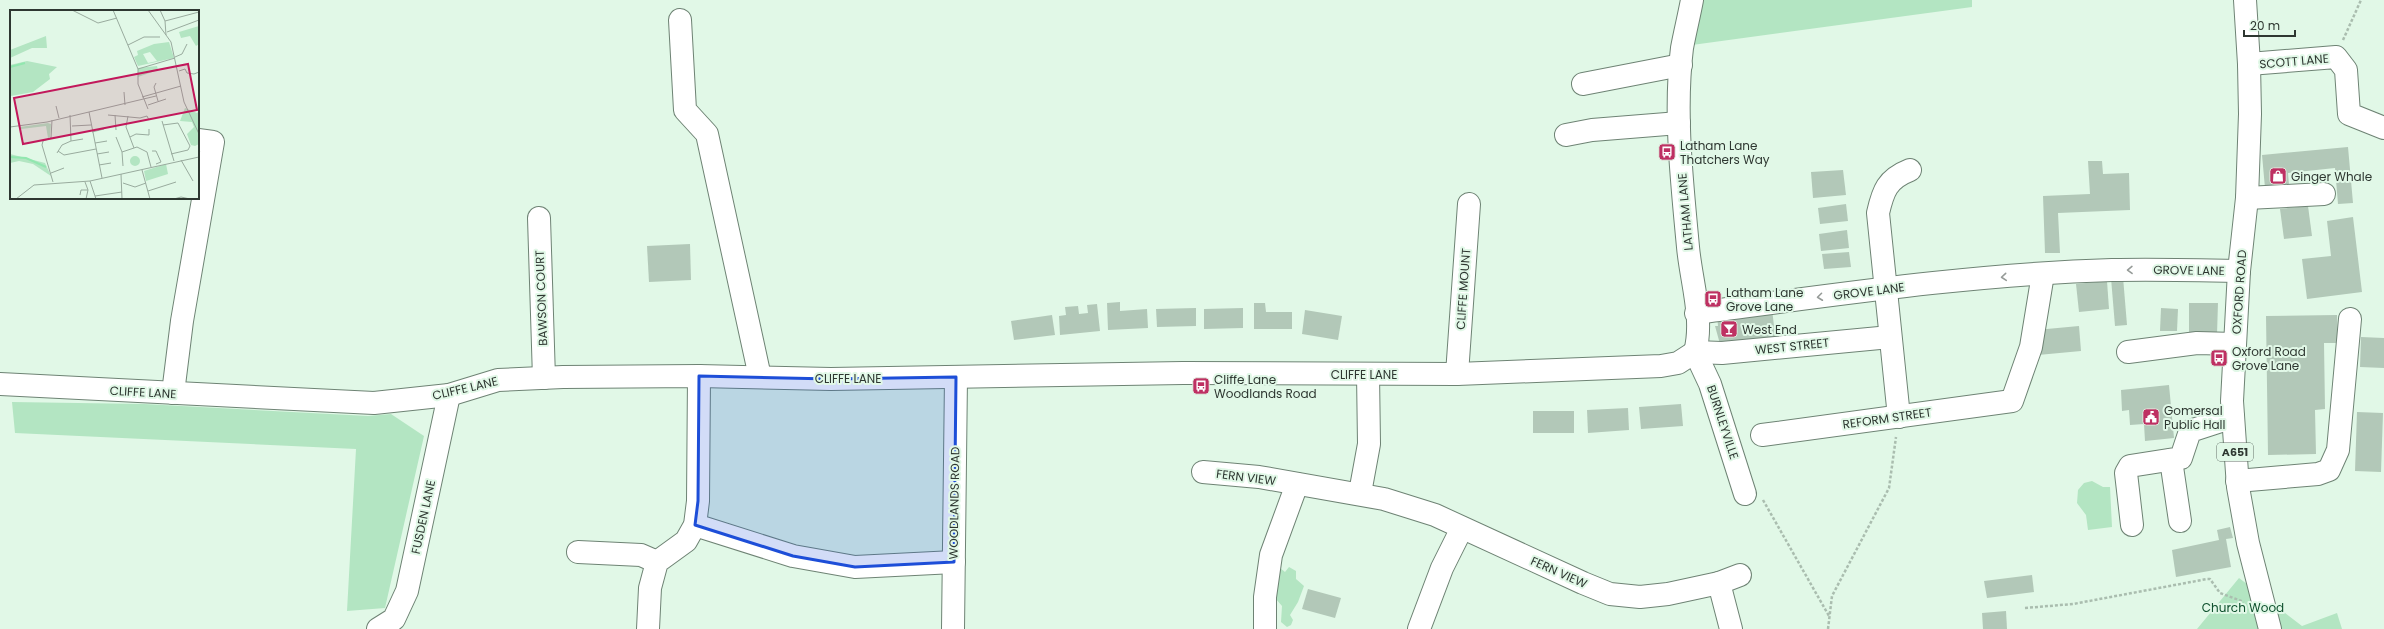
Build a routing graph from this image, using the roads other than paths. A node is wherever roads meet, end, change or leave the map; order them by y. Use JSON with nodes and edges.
{"nodes":[{"id":1,"x":1692,"y":0,"type":"edge"},
{"id":2,"x":2245,"y":0,"type":"edge"},
{"id":3,"x":680,"y":20,"type":"dead end"},
{"id":4,"x":2249,"y":64,"type":"junction"},
{"id":5,"x":1681,"y":65,"type":"junction"},
{"id":6,"x":1583,"y":84,"type":"dead end"},
{"id":7,"x":1679,"y":124,"type":"junction"},
{"id":8,"x":2384,"y":128,"type":"edge"},
{"id":9,"x":1566,"y":135,"type":"dead end"},
{"id":10,"x":199,"y":140,"type":"edge"},
{"id":11,"x":1910,"y":170,"type":"dead end"},
{"id":12,"x":2324,"y":194,"type":"dead end"},
{"id":13,"x":2247,"y":198,"type":"junction"},
{"id":14,"x":1469,"y":204,"type":"dead end"},
{"id":15,"x":539,"y":218,"type":"dead end"},
{"id":16,"x":2239,"y":271,"type":"junction"},
{"id":17,"x":2043,"y":274,"type":"junction"},
{"id":18,"x":1886,"y":289,"type":"junction"},
{"id":19,"x":1696,"y":312,"type":"junction"},
{"id":20,"x":2350,"y":319,"type":"dead end"},
{"id":21,"x":1890,"y":337,"type":"junction"},
{"id":22,"x":2235,"y":344,"type":"junction"},
{"id":23,"x":1695,"y":352,"type":"junction"},
{"id":24,"x":2128,"y":352,"type":"dead end"},
{"id":25,"x":1368,"y":374,"type":"junction"},
{"id":26,"x":1457,"y":374,"type":"junction"},
{"id":27,"x":699,"y":376,"type":"junction"},
{"id":28,"x":760,"y":377,"type":"junction"},
{"id":29,"x":956,"y":377,"type":"junction"},
{"id":30,"x":544,"y":378,"type":"junction"},
{"id":31,"x":0,"y":384,"type":"edge"},
{"id":32,"x":173,"y":393,"type":"junction"},
{"id":33,"x":449,"y":395,"type":"junction"},
{"id":34,"x":1898,"y":417,"type":"junction"},
{"id":35,"x":2233,"y":417,"type":"junction"},
{"id":36,"x":1762,"y":435,"type":"dead end"},
{"id":37,"x":2171,"y":460,"type":"junction"},
{"id":38,"x":1203,"y":472,"type":"dead end"},
{"id":39,"x":2237,"y":481,"type":"junction"},
{"id":40,"x":1297,"y":484,"type":"junction"},
{"id":41,"x":1360,"y":494,"type":"junction"},
{"id":42,"x":1746,"y":494,"type":"road end"},
{"id":43,"x":2180,"y":521,"type":"dead end"},
{"id":44,"x":695,"y":525,"type":"junction"},
{"id":45,"x":2132,"y":525,"type":"dead end"},
{"id":46,"x":1462,"y":528,"type":"junction"},
{"id":47,"x":578,"y":552,"type":"dead end"},
{"id":48,"x":657,"y":562,"type":"junction"},
{"id":49,"x":954,"y":562,"type":"junction"},
{"id":50,"x":1740,"y":575,"type":"dead end"},
{"id":51,"x":1719,"y":583,"type":"junction"},
{"id":52,"x":2267,"y":619,"type":"edge"},
{"id":53,"x":378,"y":629,"type":"edge"},
{"id":54,"x":648,"y":629,"type":"edge"},
{"id":55,"x":953,"y":629,"type":"edge"},
{"id":56,"x":1265,"y":629,"type":"edge"},
{"id":57,"x":1419,"y":629,"type":"edge"},
{"id":58,"x":1731,"y":629,"type":"edge"}],
"edges":[{"from":1,"to":5,"type":"street","name":"LATHAM LANE"},
{"from":2,"to":4,"type":"street","name":"OXFORD ROAD","number":"A651"},
{"from":3,"to":28,"type":"street"},
{"from":4,"to":8,"type":"street","name":"SCOTT LANE"},
{"from":4,"to":13,"type":"street","name":"OXFORD ROAD","number":"A651"},
{"from":5,"to":6,"type":"street"},
{"from":5,"to":7,"type":"street","name":"LATHAM LANE"},
{"from":7,"to":9,"type":"street"},
{"from":7,"to":19,"type":"street","name":"LATHAM LANE"},
{"from":10,"to":32,"type":"street"},
{"from":11,"to":18,"type":"street"},
{"from":12,"to":13,"type":"street"},
{"from":13,"to":16,"type":"street","name":"OXFORD ROAD","number":"A651"},
{"from":14,"to":26,"type":"street","name":"CLIFFE MOUNT"},
{"from":15,"to":30,"type":"street","name":"BAWSON COURT"},
{"from":16,"to":17,"type":"street","name":"GROVE LANE","one_way":true},
{"from":16,"to":22,"type":"street","name":"OXFORD ROAD","number":"A651"},
{"from":17,"to":18,"type":"street","name":"GROVE LANE","one_way":true},
{"from":17,"to":34,"type":"street","name":"REFORM STREET"},
{"from":18,"to":19,"type":"street","name":"GROVE LANE","one_way":true},
{"from":18,"to":21,"type":"street"},
{"from":19,"to":23,"type":"street","name":"LATHAM LANE"},
{"from":20,"to":39,"type":"street"},
{"from":21,"to":23,"type":"street","name":"WEST STREET"},
{"from":21,"to":34,"type":"street"},
{"from":22,"to":24,"type":"street"},
{"from":22,"to":35,"type":"street","name":"OXFORD ROAD","number":"A651"},
{"from":23,"to":26,"type":"street","name":"CLIFFE LANE"},
{"from":23,"to":42,"type":"street","name":"BURNLEYVILLE"},
{"from":25,"to":26,"type":"street","name":"CLIFFE LANE"},
{"from":25,"to":29,"type":"street","name":"CLIFFE LANE"},
{"from":25,"to":41,"type":"street"},
{"from":27,"to":28,"type":"street","name":"CLIFFE LANE"},
{"from":27,"to":30,"type":"street","name":"CLIFFE LANE"},
{"from":27,"to":44,"type":"street"},
{"from":28,"to":29,"type":"street","name":"CLIFFE LANE"},
{"from":29,"to":49,"type":"street","name":"WOODLANDS ROAD"},
{"from":30,"to":33,"type":"street","name":"CLIFFE LANE"},
{"from":31,"to":32,"type":"street","name":"CLIFFE LANE"},
{"from":32,"to":33,"type":"street","name":"CLIFFE LANE"},
{"from":33,"to":53,"type":"street","name":"FUSDEN LANE"},
{"from":34,"to":36,"type":"street","name":"REFORM STREET"},
{"from":35,"to":37,"type":"street"},
{"from":35,"to":39,"type":"street","name":"OXFORD ROAD","number":"A651"},
{"from":37,"to":43,"type":"street"},
{"from":37,"to":45,"type":"street"},
{"from":38,"to":40,"type":"street","name":"FERN VIEW"},
{"from":39,"to":52,"type":"street","name":"OXFORD ROAD","number":"A651"},
{"from":40,"to":41,"type":"street","name":"FERN VIEW"},
{"from":40,"to":56,"type":"street"},
{"from":41,"to":46,"type":"street","name":"FERN VIEW"},
{"from":44,"to":48,"type":"street"},
{"from":44,"to":49,"type":"street"},
{"from":46,"to":51,"type":"street","name":"FERN VIEW"},
{"from":46,"to":57,"type":"street"},
{"from":47,"to":48,"type":"street"},
{"from":48,"to":54,"type":"street"},
{"from":49,"to":55,"type":"street","name":"WOODLANDS ROAD"},
{"from":50,"to":51,"type":"street","name":"FERN VIEW"},
{"from":51,"to":58,"type":"street"}]}
